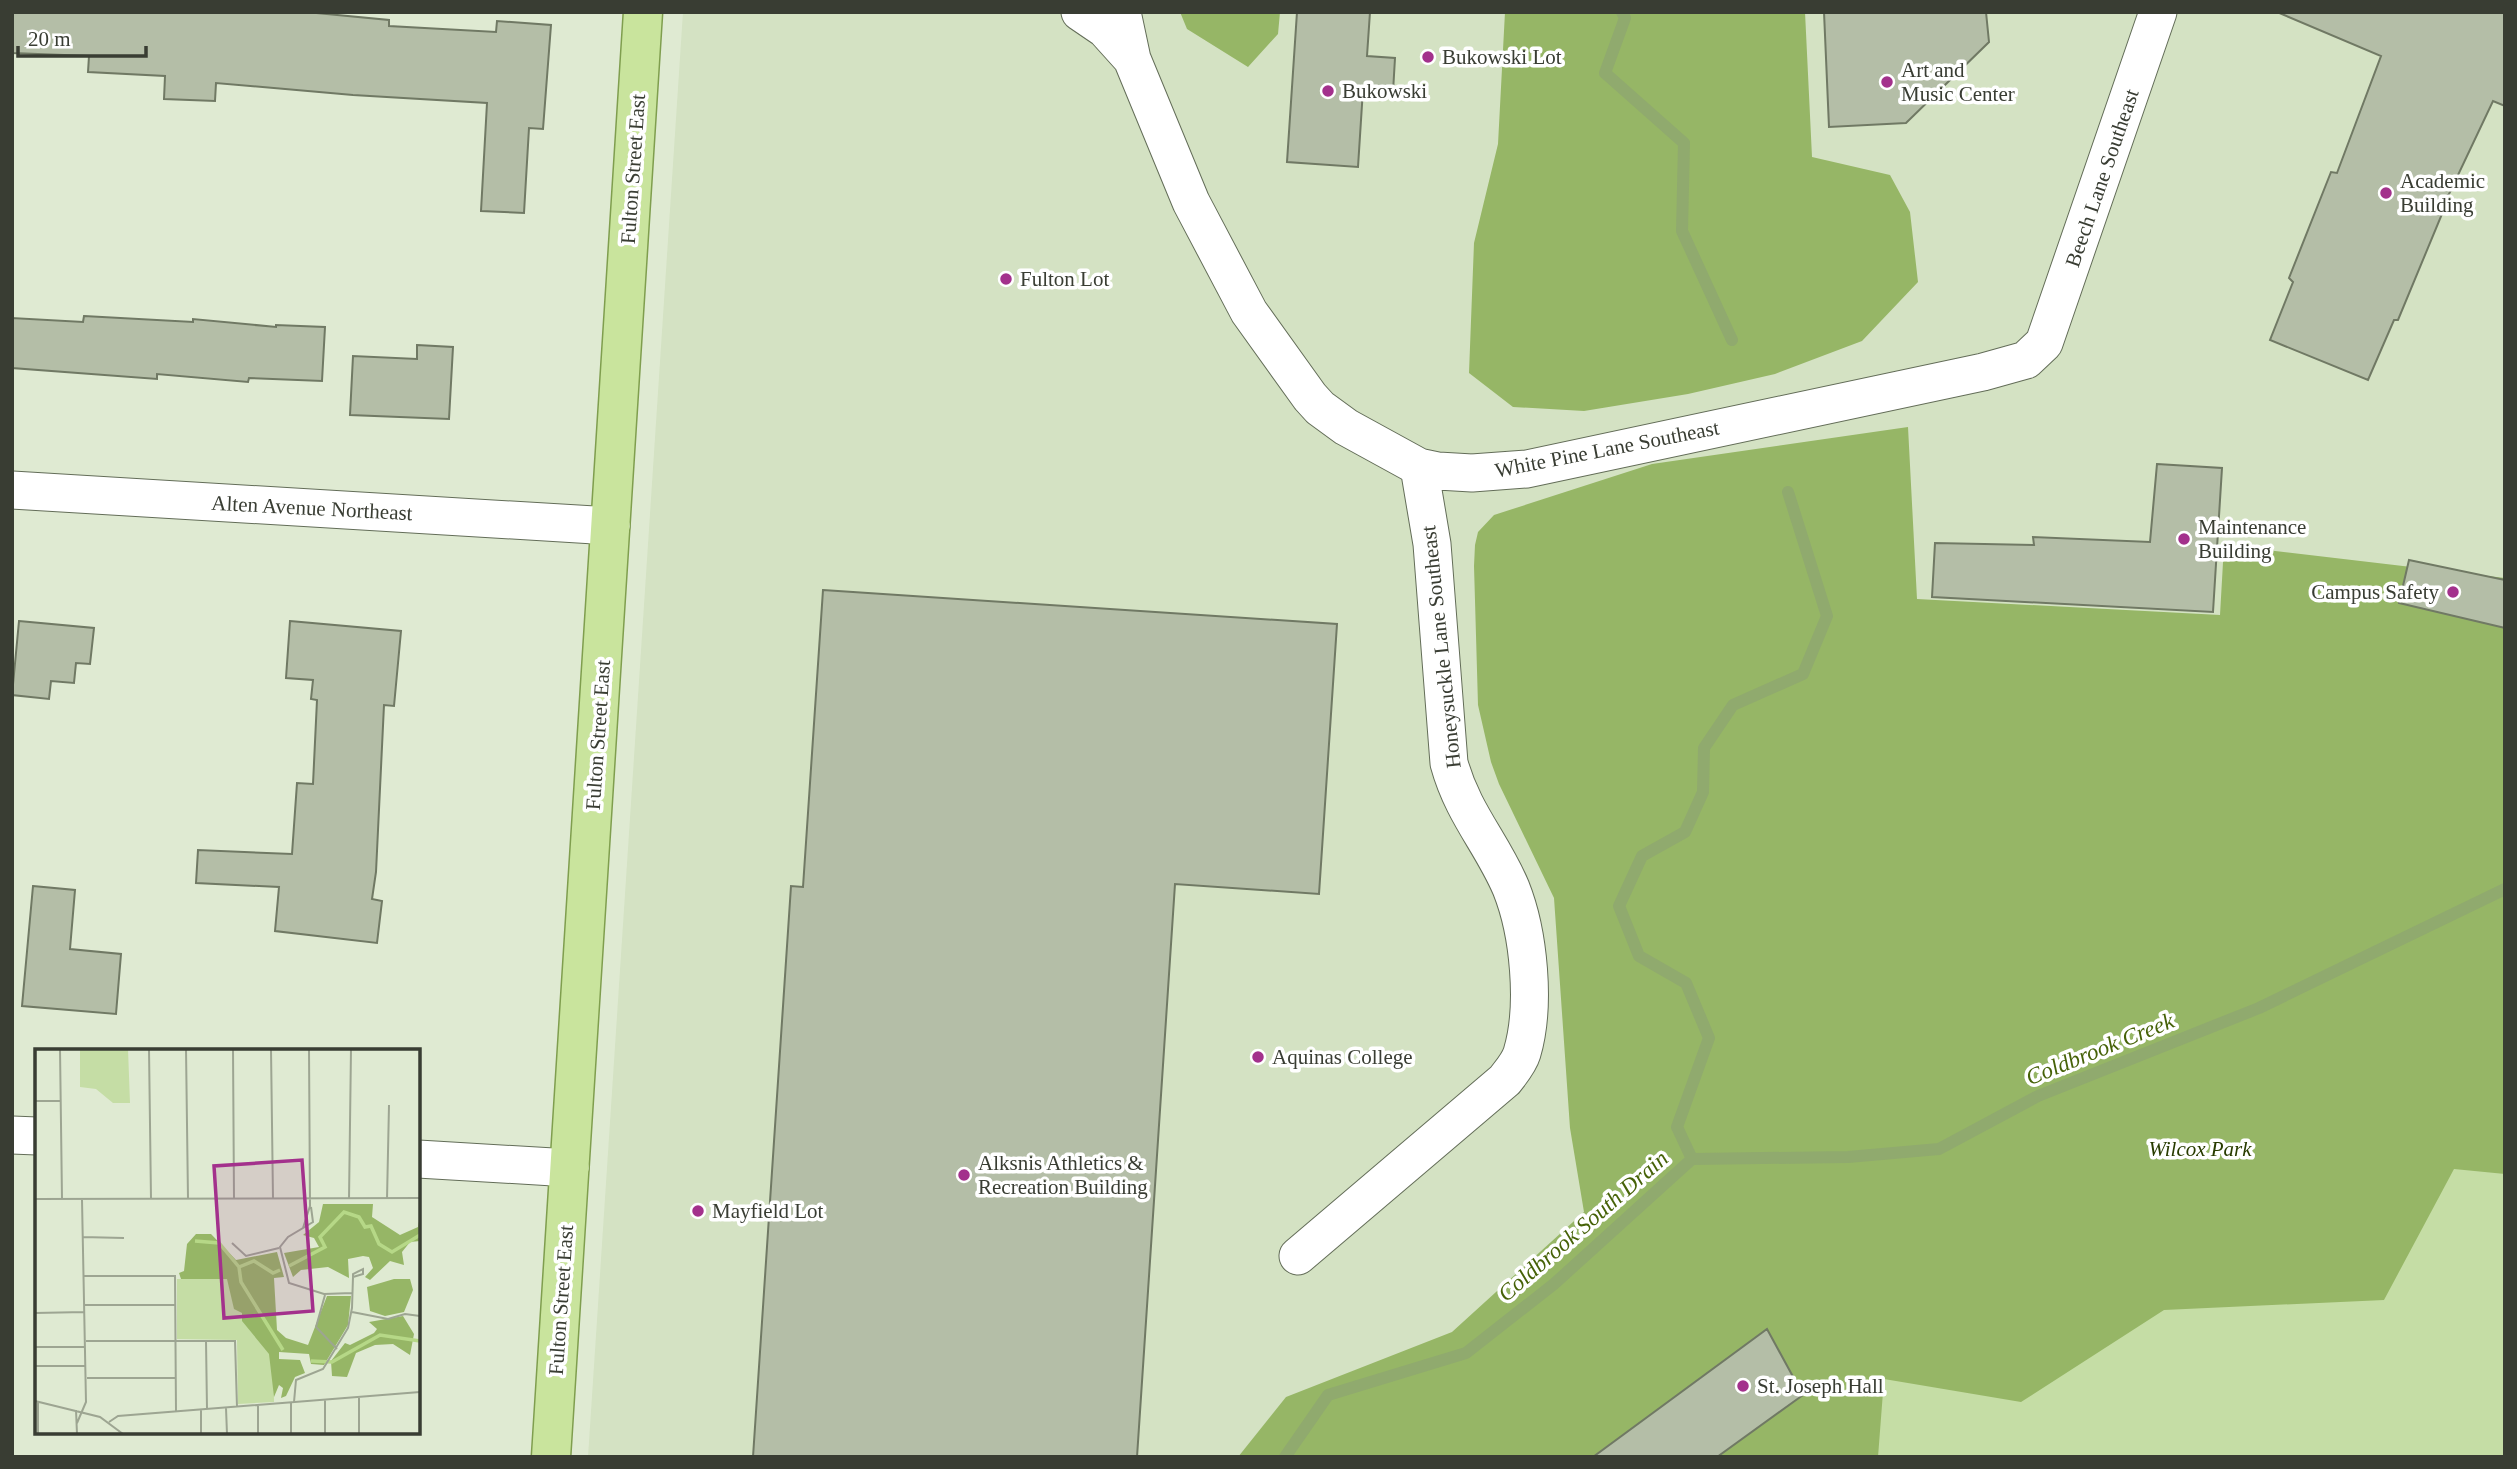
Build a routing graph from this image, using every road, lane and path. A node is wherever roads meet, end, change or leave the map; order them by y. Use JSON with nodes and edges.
{"nodes":[{"id":1,"x":643,"y":12,"type":"edge"},
{"id":2,"x":1080,"y":12,"type":"edge"},
{"id":3,"x":1122,"y":12,"type":"edge"},
{"id":4,"x":2158,"y":12,"type":"edge"},
{"id":5,"x":1132,"y":59,"type":"junction"},
{"id":6,"x":2044,"y":343,"type":"joint"},
{"id":7,"x":1419,"y":467,"type":"junction"},
{"id":8,"x":12,"y":491,"type":"edge"},
{"id":9,"x":611,"y":526,"type":"junction"},
{"id":10,"x":12,"y":1135,"type":"edge"},
{"id":11,"x":35,"y":1136,"type":"edge"},
{"id":12,"x":420,"y":1159,"type":"edge"},
{"id":13,"x":570,"y":1168,"type":"junction"},
{"id":14,"x":1298,"y":1256,"type":"dead end"},
{"id":15,"x":551,"y":1457,"type":"edge"}],
"edges":[{"from":1,"to":9,"type":"main road","name":"Fulton Street East"},
{"from":2,"to":5,"type":"street","name":"White Pine Lane Southeast"},
{"from":3,"to":5,"type":"street","name":"White Pine Lane Southeast"},
{"from":4,"to":6,"type":"street","name":"Beech Lane Southeast"},
{"from":5,"to":7,"type":"street","name":"White Pine Lane Southeast"},
{"from":6,"to":7,"type":"street","name":"White Pine Lane Southeast"},
{"from":7,"to":14,"type":"street","name":"Honeysuckle Lane Southeast"},
{"from":8,"to":9,"type":"street","name":"Alten Avenue Northeast"},
{"from":9,"to":13,"type":"main road","name":"Fulton Street East"},
{"from":10,"to":11,"type":"street"},
{"from":12,"to":13,"type":"street"},
{"from":13,"to":15,"type":"main road","name":"Fulton Street East"}]}
